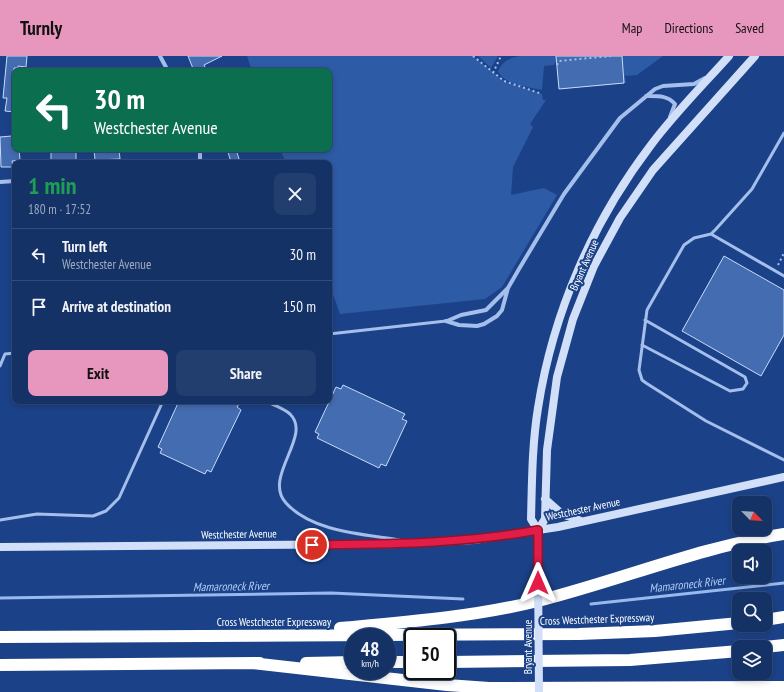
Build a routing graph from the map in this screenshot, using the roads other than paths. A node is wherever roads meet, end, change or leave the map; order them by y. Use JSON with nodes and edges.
{"nodes":[{"id":1,"x":160,"y":56,"type":"edge"},
{"id":2,"x":729,"y":56,"type":"edge"},
{"id":3,"x":755,"y":56,"type":"edge"},
{"id":4,"x":166,"y":68,"type":"edge"},
{"id":5,"x":712,"y":74,"type":"junction"},
{"id":6,"x":646,"y":96,"type":"junction"},
{"id":7,"x":664,"y":128,"type":"junction"},
{"id":8,"x":784,"y":133,"type":"edge"},
{"id":9,"x":12,"y":181,"type":"edge"},
{"id":10,"x":0,"y":182,"type":"edge"},
{"id":11,"x":711,"y":234,"type":"junction"},
{"id":12,"x":784,"y":276,"type":"edge"},
{"id":13,"x":508,"y":288,"type":"junction"},
{"id":14,"x":645,"y":320,"type":"junction"},
{"id":15,"x":446,"y":321,"type":"junction"},
{"id":16,"x":332,"y":334,"type":"edge"},
{"id":17,"x":642,"y":345,"type":"junction"},
{"id":18,"x":12,"y":353,"type":"edge"},
{"id":19,"x":0,"y":366,"type":"edge"},
{"id":20,"x":162,"y":404,"type":"edge"},
{"id":21,"x":271,"y":404,"type":"edge"},
{"id":22,"x":784,"y":460,"type":"edge"},
{"id":23,"x":784,"y":477,"type":"edge"},
{"id":24,"x":545,"y":499,"type":"junction"},
{"id":25,"x":0,"y":520,"type":"edge"},
{"id":26,"x":582,"y":521,"type":"junction"},
{"id":27,"x":538,"y":530,"type":"junction"},
{"id":28,"x":784,"y":534,"type":"edge"},
{"id":29,"x":416,"y":544,"type":"junction"},
{"id":30,"x":0,"y":547,"type":"edge"},
{"id":31,"x":784,"y":617,"type":"edge"},
{"id":32,"x":772,"y":619,"type":"edge"},
{"id":33,"x":732,"y":624,"type":"edge"},
{"id":34,"x":258,"y":636,"type":"junction"},
{"id":35,"x":0,"y":637,"type":"edge"},
{"id":36,"x":784,"y":645,"type":"edge"},
{"id":37,"x":772,"y":646,"type":"edge"},
{"id":38,"x":732,"y":652,"type":"edge"},
{"id":39,"x":344,"y":662,"type":"edge"},
{"id":40,"x":456,"y":662,"type":"edge"},
{"id":41,"x":252,"y":663,"type":"junction"},
{"id":42,"x":0,"y":665,"type":"edge"},
{"id":43,"x":784,"y":687,"type":"edge"},
{"id":44,"x":539,"y":692,"type":"edge"}],
"edges":[{"from":1,"to":4,"type":"street"},
{"from":2,"to":5,"type":"main road","name":"Bryant Avenue"},
{"from":3,"to":24,"type":"main road","name":"Bryant Avenue"},
{"from":5,"to":6,"type":"street"},
{"from":5,"to":7,"type":"main road","name":"Bryant Avenue"},
{"from":6,"to":7,"type":"street"},
{"from":6,"to":13,"type":"street"},
{"from":7,"to":27,"type":"main road","name":"Bryant Avenue"},
{"from":8,"to":11,"type":"lane"},
{"from":9,"to":10,"type":"street"},
{"from":11,"to":12,"type":"lane"},
{"from":11,"to":14,"type":"lane"},
{"from":13,"to":15,"type":"street"},
{"from":13,"to":15,"type":"street"},
{"from":14,"to":17,"type":"lane"},
{"from":14,"to":17,"type":"lane"},
{"from":15,"to":16,"type":"lane"},
{"from":17,"to":22,"type":"lane"},
{"from":18,"to":19,"type":"lane"},
{"from":20,"to":25,"type":"lane"},
{"from":21,"to":29,"type":"lane"},
{"from":23,"to":26,"type":"main road","name":"Westchester Avenue"},
{"from":24,"to":26,"type":"main road"},
{"from":24,"to":27,"type":"main road","name":"Bryant Avenue"},
{"from":26,"to":27,"type":"main road","name":"Westchester Avenue"},
{"from":27,"to":29,"type":"main road","name":"Westchester Avenue"},
{"from":27,"to":44,"type":"main road","name":"Bryant Avenue","bridge":true},
{"from":28,"to":34,"type":"highway"},
{"from":29,"to":30,"type":"main road","name":"Westchester Avenue"},
{"from":31,"to":32,"type":"highway"},
{"from":33,"to":34,"type":"highway","name":"Cross Westchester Expressway"},
{"from":34,"to":35,"type":"highway","name":"Cross Westchester Expressway"},
{"from":36,"to":37,"type":"highway"},
{"from":38,"to":40,"type":"highway"},
{"from":39,"to":41,"type":"highway"},
{"from":41,"to":42,"type":"highway"},
{"from":41,"to":43,"type":"highway"}]}
